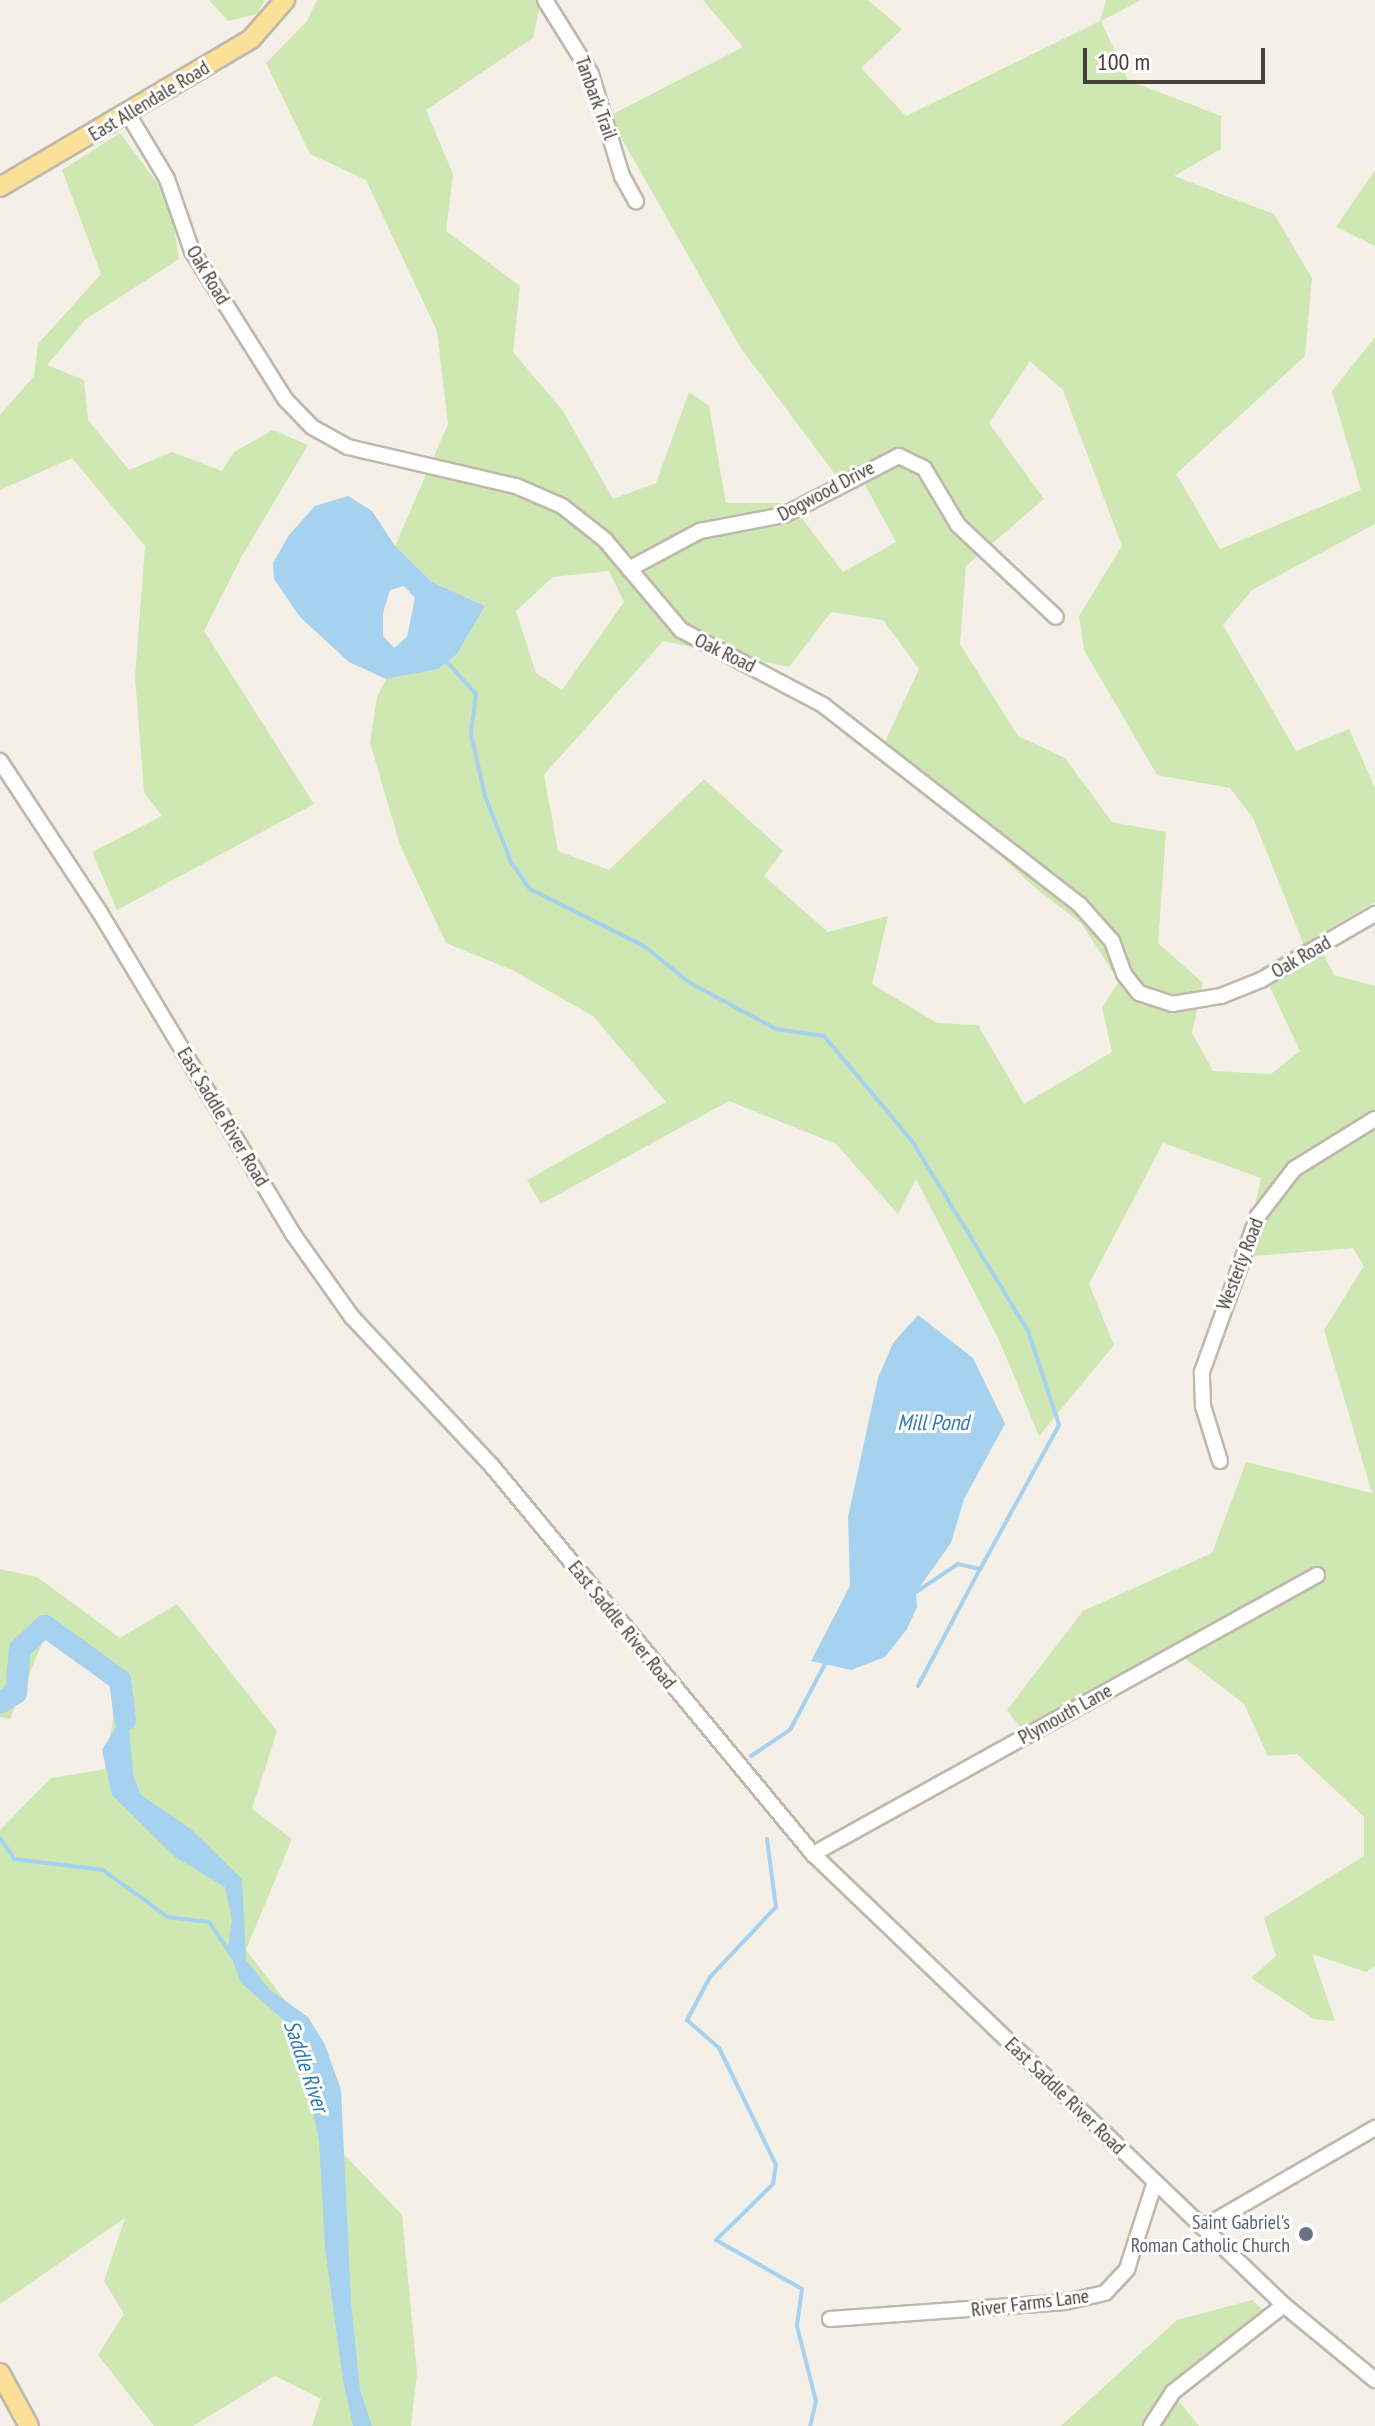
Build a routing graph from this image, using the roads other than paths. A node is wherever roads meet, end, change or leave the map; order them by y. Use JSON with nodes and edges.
{"nodes":[{"id":1,"x":285,"y":0,"type":"edge"},
{"id":2,"x":545,"y":0,"type":"edge"},
{"id":3,"x":128,"y":114,"type":"junction"},
{"id":4,"x":0,"y":187,"type":"edge"},
{"id":5,"x":636,"y":201,"type":"dead end"},
{"id":6,"x":629,"y":569,"type":"junction"},
{"id":7,"x":1056,"y":617,"type":"dead end"},
{"id":8,"x":0,"y":761,"type":"edge"},
{"id":9,"x":1375,"y":914,"type":"edge"},
{"id":10,"x":1375,"y":1119,"type":"edge"},
{"id":11,"x":1220,"y":1461,"type":"dead end"},
{"id":12,"x":1317,"y":1575,"type":"dead end"},
{"id":13,"x":813,"y":1854,"type":"junction"},
{"id":14,"x":1375,"y":2128,"type":"edge"},
{"id":15,"x":1155,"y":2182,"type":"junction"},
{"id":16,"x":1204,"y":2227,"type":"junction"},
{"id":17,"x":1284,"y":2305,"type":"junction"},
{"id":18,"x":830,"y":2319,"type":"dead end"},
{"id":19,"x":0,"y":2373,"type":"edge"},
{"id":20,"x":1375,"y":2380,"type":"edge"},
{"id":21,"x":29,"y":2426,"type":"edge"},
{"id":22,"x":1151,"y":2426,"type":"edge"}],
"edges":[{"from":1,"to":3,"type":"main road","name":"East Allendale Road"},
{"from":2,"to":5,"type":"street","name":"Tanbark Trail"},
{"from":3,"to":4,"type":"main road","name":"East Allendale Road"},
{"from":3,"to":6,"type":"street","name":"Oak Road"},
{"from":6,"to":7,"type":"street","name":"Dogwood Drive"},
{"from":6,"to":9,"type":"street","name":"Oak Road"},
{"from":8,"to":13,"type":"street","name":"East Saddle River Road"},
{"from":10,"to":11,"type":"street","name":"Westerly Road"},
{"from":12,"to":13,"type":"street","name":"Plymouth Lane"},
{"from":13,"to":15,"type":"street","name":"East Saddle River Road"},
{"from":14,"to":16,"type":"street"},
{"from":15,"to":16,"type":"street","name":"East Saddle River Road"},
{"from":15,"to":18,"type":"street","name":"River Farms Lane"},
{"from":16,"to":17,"type":"street","name":"East Saddle River Road"},
{"from":17,"to":20,"type":"street","name":"East Saddle River Road"},
{"from":17,"to":22,"type":"street"},
{"from":19,"to":21,"type":"main road"}]}
